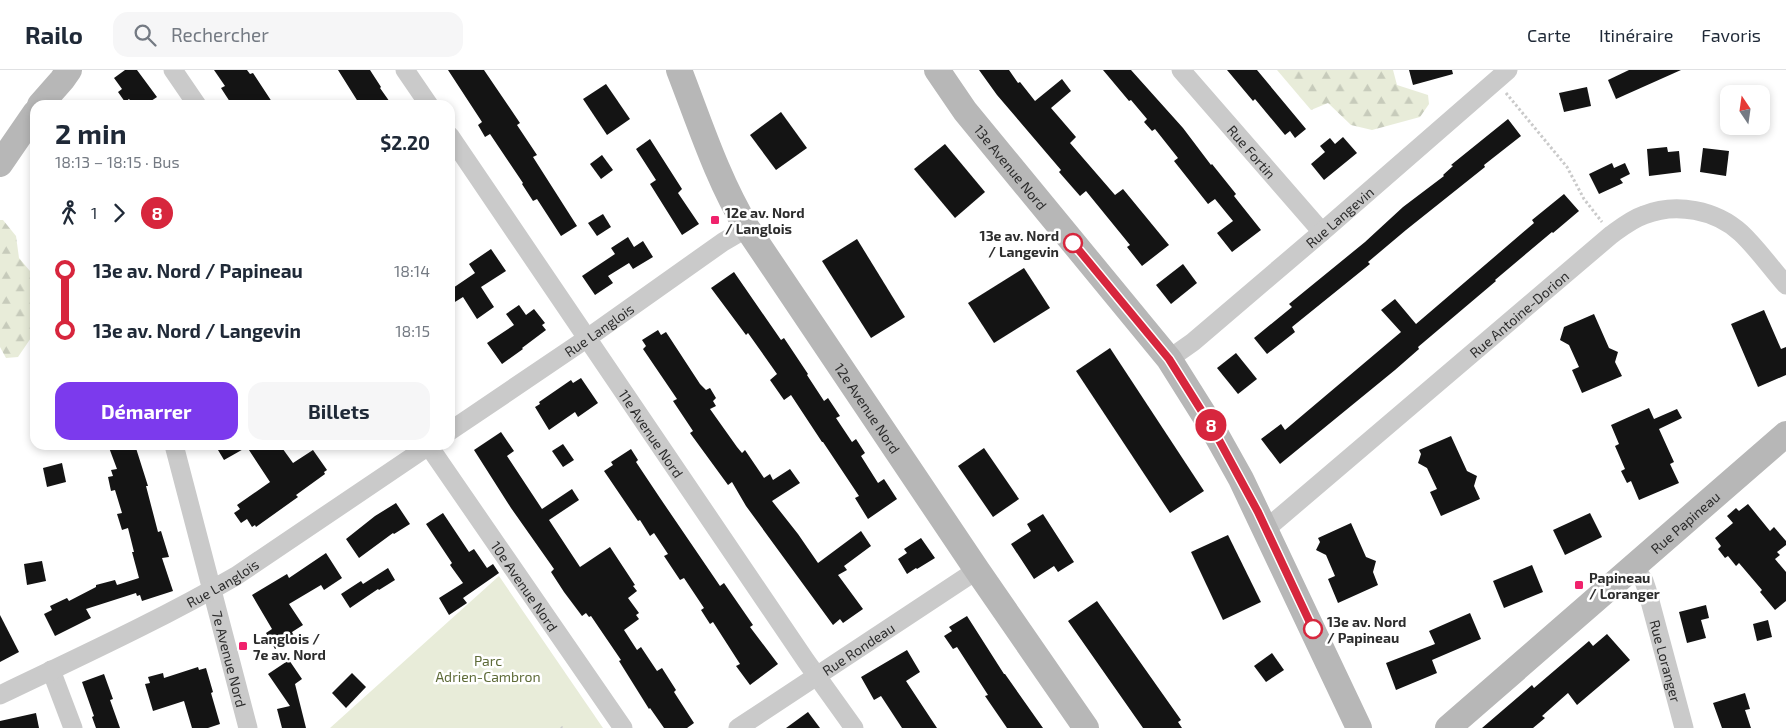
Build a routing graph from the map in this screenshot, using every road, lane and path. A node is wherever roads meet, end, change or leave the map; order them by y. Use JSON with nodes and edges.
{"nodes":[{"id":1,"x":55,"y":70,"type":"edge"},
{"id":2,"x":69,"y":70,"type":"edge"},
{"id":3,"x":173,"y":70,"type":"edge"},
{"id":4,"x":406,"y":70,"type":"edge"},
{"id":5,"x":679,"y":70,"type":"edge"},
{"id":6,"x":937,"y":70,"type":"edge"},
{"id":7,"x":1181,"y":70,"type":"edge"},
{"id":8,"x":1496,"y":73,"type":"edge"},
{"id":9,"x":42,"y":100,"type":"edge"},
{"id":10,"x":45,"y":100,"type":"edge"},
{"id":11,"x":193,"y":100,"type":"edge"},
{"id":12,"x":426,"y":100,"type":"edge"},
{"id":13,"x":30,"y":120,"type":"edge"},
{"id":14,"x":455,"y":143,"type":"edge"},
{"id":15,"x":0,"y":164,"type":"edge"},
{"id":16,"x":747,"y":228,"type":"junction"},
{"id":17,"x":1322,"y":232,"type":"junction"},
{"id":18,"x":1611,"y":235,"type":"junction"},
{"id":19,"x":1786,"y":285,"type":"edge"},
{"id":20,"x":586,"y":338,"type":"junction"},
{"id":21,"x":1169,"y":359,"type":"junction"},
{"id":22,"x":455,"y":429,"type":"edge"},
{"id":23,"x":1782,"y":444,"type":"edge"},
{"id":24,"x":175,"y":450,"type":"edge"},
{"id":25,"x":422,"y":450,"type":"edge"},
{"id":26,"x":432,"y":450,"type":"edge"},
{"id":27,"x":1266,"y":529,"type":"junction"},
{"id":28,"x":1634,"y":567,"type":"junction"},
{"id":29,"x":976,"y":570,"type":"junction"},
{"id":30,"x":213,"y":589,"type":"junction"},
{"id":31,"x":51,"y":670,"type":"junction"},
{"id":32,"x":817,"y":676,"type":"junction"},
{"id":33,"x":0,"y":695,"type":"edge"},
{"id":34,"x":73,"y":728,"type":"edge"},
{"id":35,"x":248,"y":728,"type":"edge"},
{"id":36,"x":623,"y":728,"type":"edge"},
{"id":37,"x":738,"y":728,"type":"edge"},
{"id":38,"x":854,"y":728,"type":"edge"},
{"id":39,"x":1086,"y":728,"type":"edge"},
{"id":40,"x":1359,"y":728,"type":"edge"},
{"id":41,"x":1448,"y":728,"type":"edge"},
{"id":42,"x":1684,"y":728,"type":"edge"}],
"edges":[{"from":1,"to":9,"type":"main road"},
{"from":2,"to":10,"type":"main road"},
{"from":3,"to":11,"type":"street"},
{"from":4,"to":12,"type":"street"},
{"from":5,"to":16,"type":"main road","name":"12e Avenue Nord"},
{"from":6,"to":21,"type":"main road","name":"13e Avenue Nord"},
{"from":7,"to":17,"type":"street","name":"Rue Fortin"},
{"from":8,"to":17,"type":"street","name":"Rue Langevin"},
{"from":8,"to":18,"type":"path"},
{"from":13,"to":15,"type":"main road"},
{"from":14,"to":20,"type":"street","name":"11e Avenue Nord"},
{"from":16,"to":20,"type":"street","name":"Rue Langlois"},
{"from":16,"to":29,"type":"main road","name":"12e Avenue Nord"},
{"from":17,"to":21,"type":"street","name":"Rue Langevin"},
{"from":18,"to":19,"type":"street","name":"Rue Antoine-Dorion"},
{"from":18,"to":27,"type":"street","name":"Rue Antoine-Dorion"},
{"from":20,"to":22,"type":"street","name":"Rue Langlois"},
{"from":20,"to":32,"type":"street","name":"11e Avenue Nord"},
{"from":21,"to":27,"type":"main road","name":"13e Avenue Nord"},
{"from":23,"to":28,"type":"main road","name":"Rue Papineau"},
{"from":24,"to":30,"type":"street","name":"7e Avenue Nord"},
{"from":25,"to":30,"type":"street","name":"Rue Langlois"},
{"from":26,"to":36,"type":"street","name":"10e Avenue Nord"},
{"from":27,"to":40,"type":"main road","name":"13e Avenue Nord"},
{"from":28,"to":41,"type":"main road","name":"Rue Papineau"},
{"from":28,"to":42,"type":"street","name":"Rue Loranger"},
{"from":29,"to":32,"type":"street","name":"Rue Rondeau"},
{"from":29,"to":39,"type":"main road","name":"12e Avenue Nord"},
{"from":30,"to":31,"type":"street","name":"Rue Langlois"},
{"from":30,"to":35,"type":"street","name":"7e Avenue Nord"},
{"from":31,"to":33,"type":"street","name":"Rue Langlois"},
{"from":31,"to":34,"type":"street"},
{"from":32,"to":37,"type":"street","name":"Rue Rondeau"},
{"from":32,"to":38,"type":"street","name":"11e Avenue Nord"}]}
